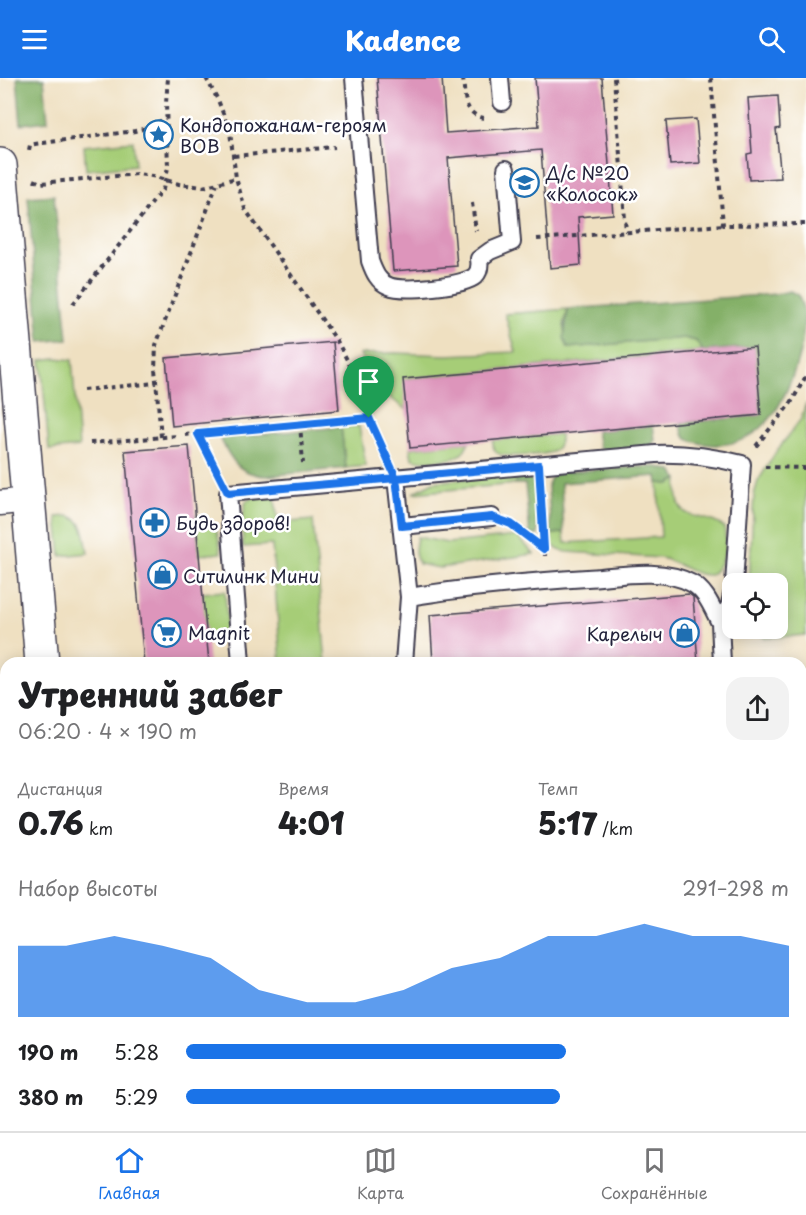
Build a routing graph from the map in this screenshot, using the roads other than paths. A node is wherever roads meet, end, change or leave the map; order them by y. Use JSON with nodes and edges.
{"nodes":[{"id":1,"x":354,"y":78,"type":"edge"},
{"id":2,"x":500,"y":78,"type":"edge"},
{"id":3,"x":502,"y":102,"type":"dead end"},
{"id":4,"x":20,"y":165,"type":"edge"},
{"id":5,"x":506,"y":169,"type":"dead end"},
{"id":6,"x":2,"y":206,"type":"edge"},
{"id":7,"x":396,"y":478,"type":"junction"},
{"id":8,"x":14,"y":501,"type":"edge"},
{"id":9,"x":492,"y":517,"type":"road end"},
{"id":10,"x":402,"y":526,"type":"junction"},
{"id":11,"x":735,"y":573,"type":"edge"},
{"id":12,"x":409,"y":597,"type":"junction"},
{"id":13,"x":722,"y":619,"type":"edge"},
{"id":14,"x":720,"y":623,"type":"junction"},
{"id":15,"x":41,"y":657,"type":"edge"},
{"id":16,"x":241,"y":657,"type":"edge"},
{"id":17,"x":404,"y":657,"type":"edge"},
{"id":18,"x":722,"y":657,"type":"edge"}],
"edges":[{"from":1,"to":5,"type":"lane"},
{"from":2,"to":3,"type":"lane"},
{"from":4,"to":6,"type":"street"},
{"from":6,"to":8,"type":"street"},
{"from":7,"to":10,"type":"lane"},
{"from":7,"to":11,"type":"lane"},
{"from":7,"to":16,"type":"lane"},
{"from":8,"to":15,"type":"street"},
{"from":9,"to":10,"type":"lane"},
{"from":10,"to":12,"type":"lane"},
{"from":12,"to":14,"type":"lane"},
{"from":12,"to":17,"type":"lane"},
{"from":13,"to":14,"type":"lane"},
{"from":14,"to":18,"type":"lane"}]}
